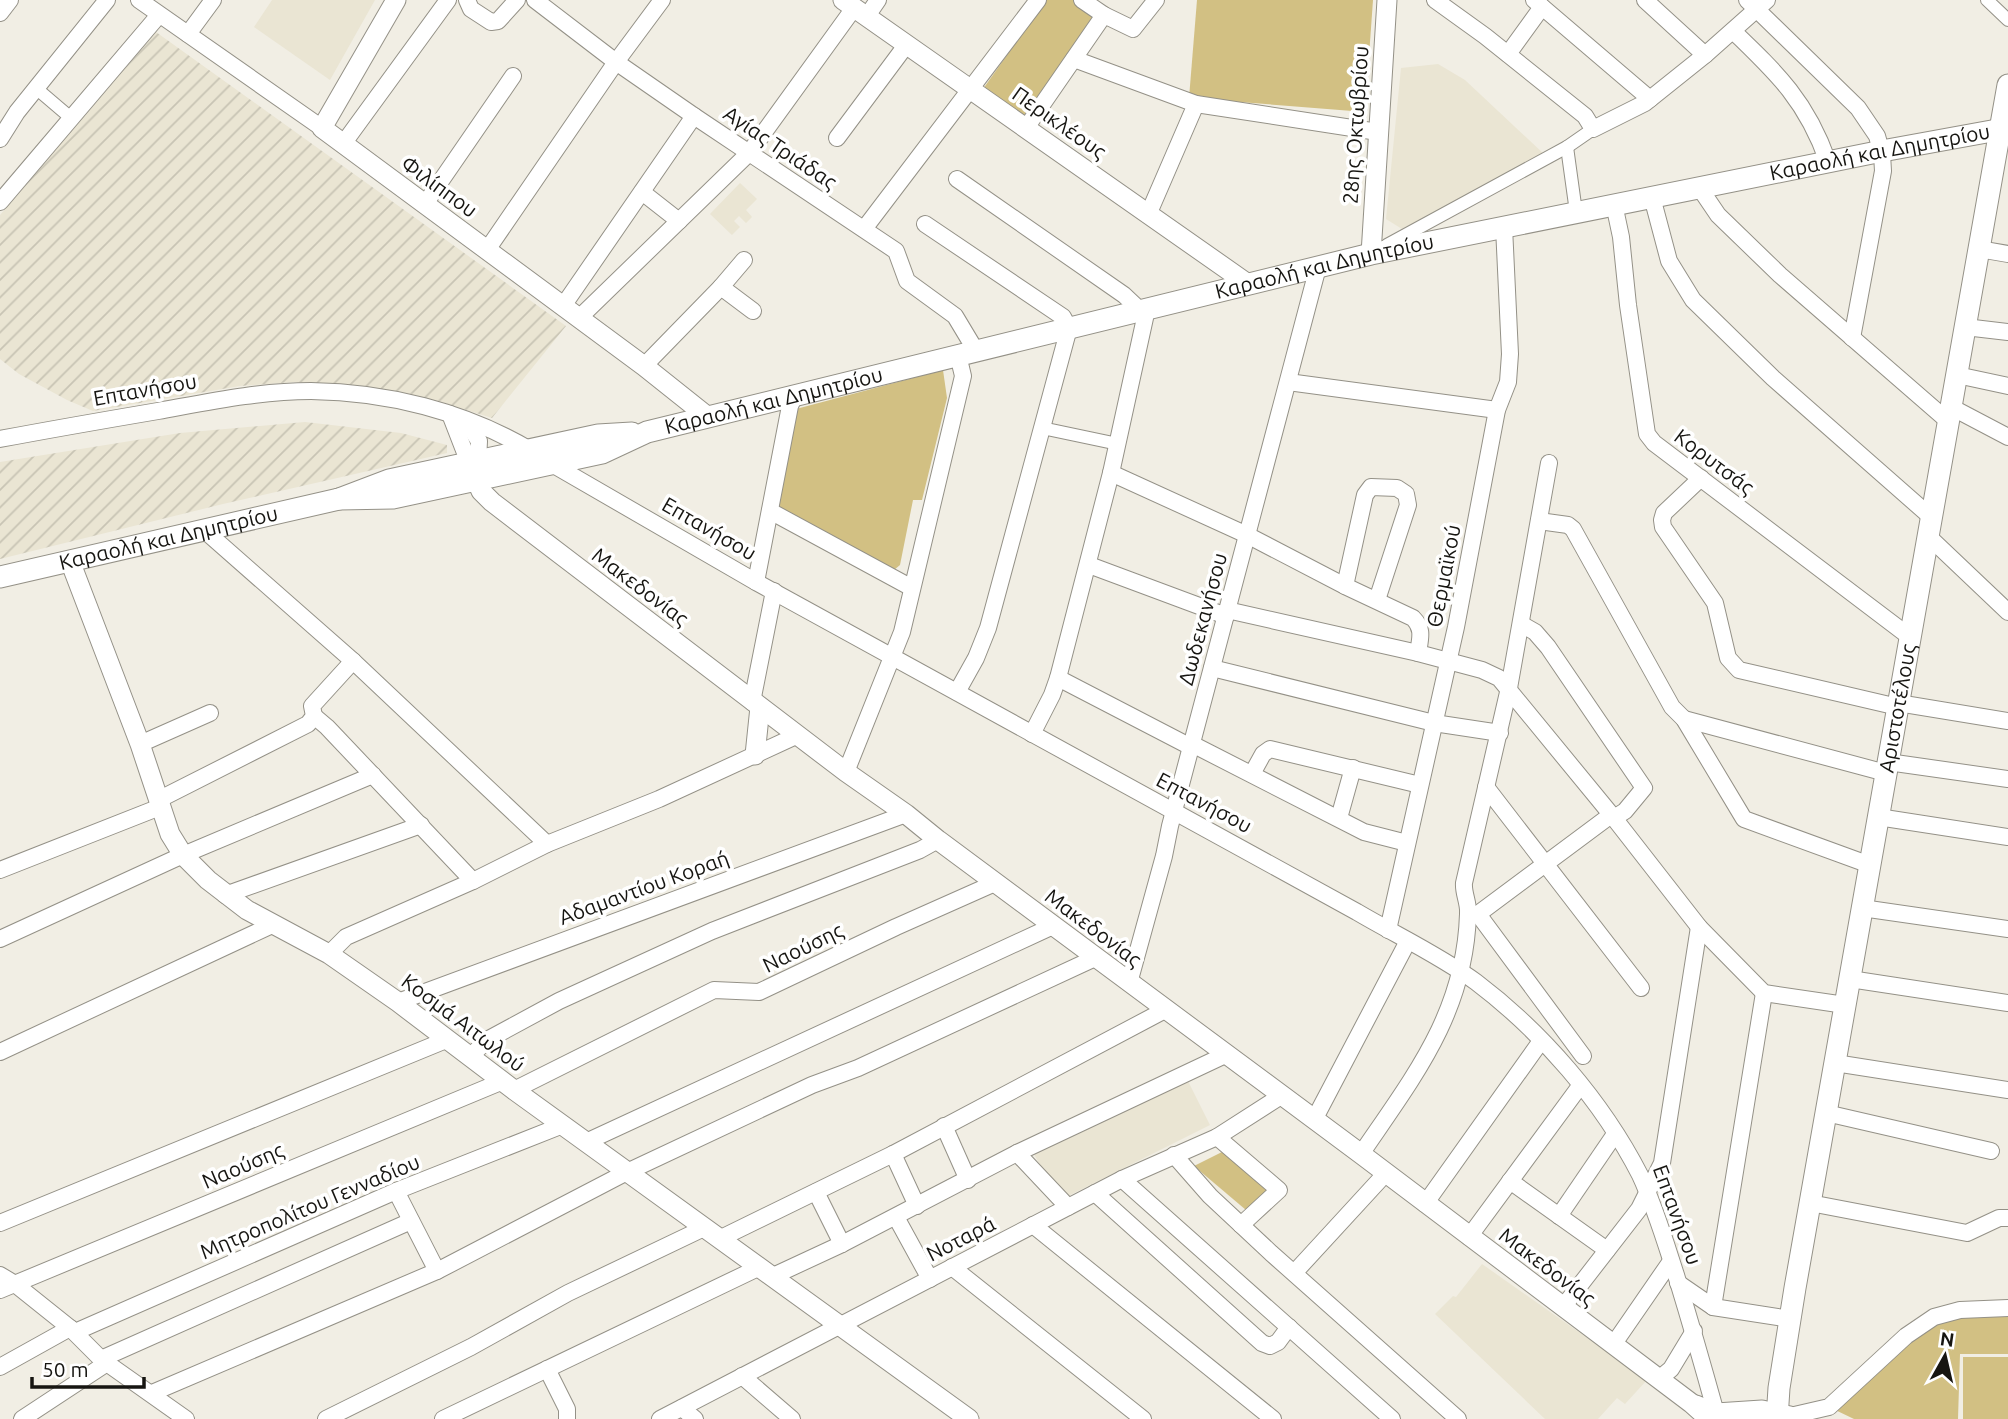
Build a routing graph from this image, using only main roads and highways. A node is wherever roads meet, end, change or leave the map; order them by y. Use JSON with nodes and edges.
{"nodes":[{"id":1,"x":2008,"y":85,"type":"edge"},
{"id":2,"x":2004,"y":128,"type":"edge"},
{"id":3,"x":647,"y":432,"type":"junction"},
{"id":4,"x":474,"y":468,"type":"junction"},
{"id":5,"x":0,"y":577,"type":"edge"},
{"id":6,"x":1795,"y":1288,"type":"junction"},
{"id":7,"x":1783,"y":1417,"type":"edge"}],
"edges":[{"from":1,"to":2,"type":"main road","name":"Αριστοτέλους"},
{"from":2,"to":3,"type":"main road","name":"Καραολή και Δημητρίου"},
{"from":2,"to":6,"type":"main road","name":"Αριστοτέλους"},
{"from":3,"to":4,"type":"main road","name":"Καραολή και Δημητρίου"},
{"from":3,"to":4,"type":"main road","name":"Καραολή και Δημητρίου"},
{"from":4,"to":5,"type":"main road","name":"Καραολή και Δημητρίου"},
{"from":6,"to":7,"type":"main road","name":"Αριστοτέλους"},
{"from":6,"to":7,"type":"main road","name":"Αριστοτέλους"}]}
